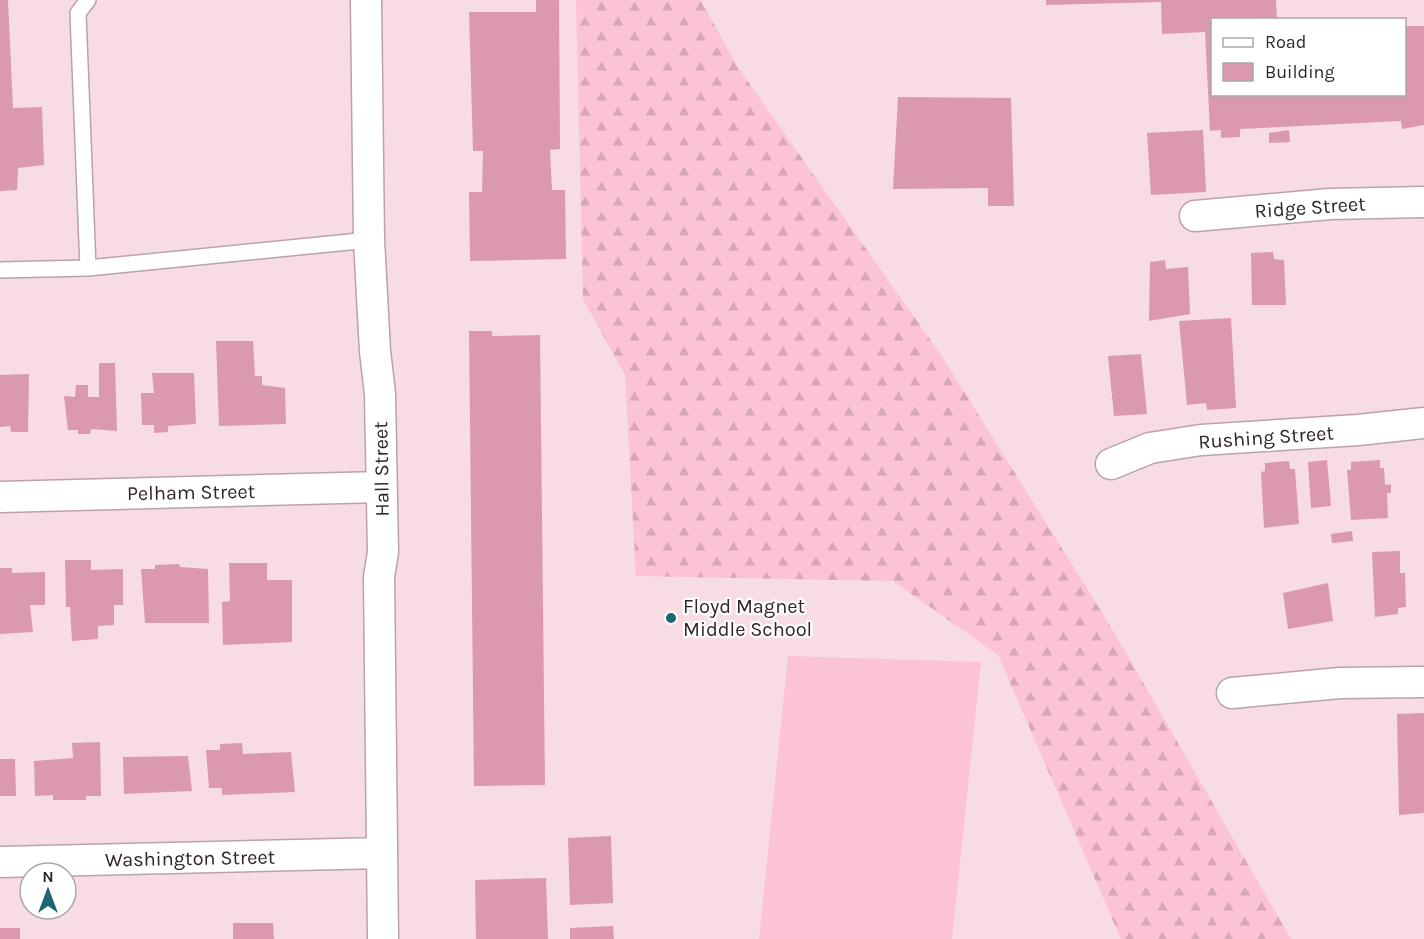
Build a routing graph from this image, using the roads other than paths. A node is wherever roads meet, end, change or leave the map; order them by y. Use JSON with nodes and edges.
{"nodes":[{"id":1,"x":88,"y":0,"type":"edge"},
{"id":2,"x":366,"y":0,"type":"edge"},
{"id":3,"x":1424,"y":201,"type":"edge"},
{"id":4,"x":1195,"y":216,"type":"dead end"},
{"id":5,"x":369,"y":240,"type":"junction"},
{"id":6,"x":88,"y":268,"type":"junction"},
{"id":7,"x":0,"y":270,"type":"edge"},
{"id":8,"x":1424,"y":423,"type":"edge"},
{"id":9,"x":1111,"y":464,"type":"dead end"},
{"id":10,"x":381,"y":488,"type":"junction"},
{"id":11,"x":0,"y":497,"type":"edge"},
{"id":12,"x":1424,"y":682,"type":"edge"},
{"id":13,"x":1232,"y":693,"type":"dead end"},
{"id":14,"x":381,"y":853,"type":"junction"},
{"id":15,"x":0,"y":862,"type":"edge"},
{"id":16,"x":383,"y":939,"type":"edge"}],
"edges":[{"from":1,"to":6,"type":"lane"},
{"from":2,"to":5,"type":"street","name":"Hall Street"},
{"from":3,"to":4,"type":"street","name":"Ridge Street"},
{"from":5,"to":6,"type":"lane"},
{"from":5,"to":10,"type":"street","name":"Hall Street"},
{"from":6,"to":7,"type":"lane"},
{"from":8,"to":9,"type":"street","name":"Rushing Street"},
{"from":10,"to":11,"type":"street","name":"Pelham Street"},
{"from":10,"to":14,"type":"street","name":"Hall Street"},
{"from":12,"to":13,"type":"street"},
{"from":14,"to":15,"type":"street","name":"Washington Street"},
{"from":14,"to":16,"type":"street","name":"Hall Street"}]}
